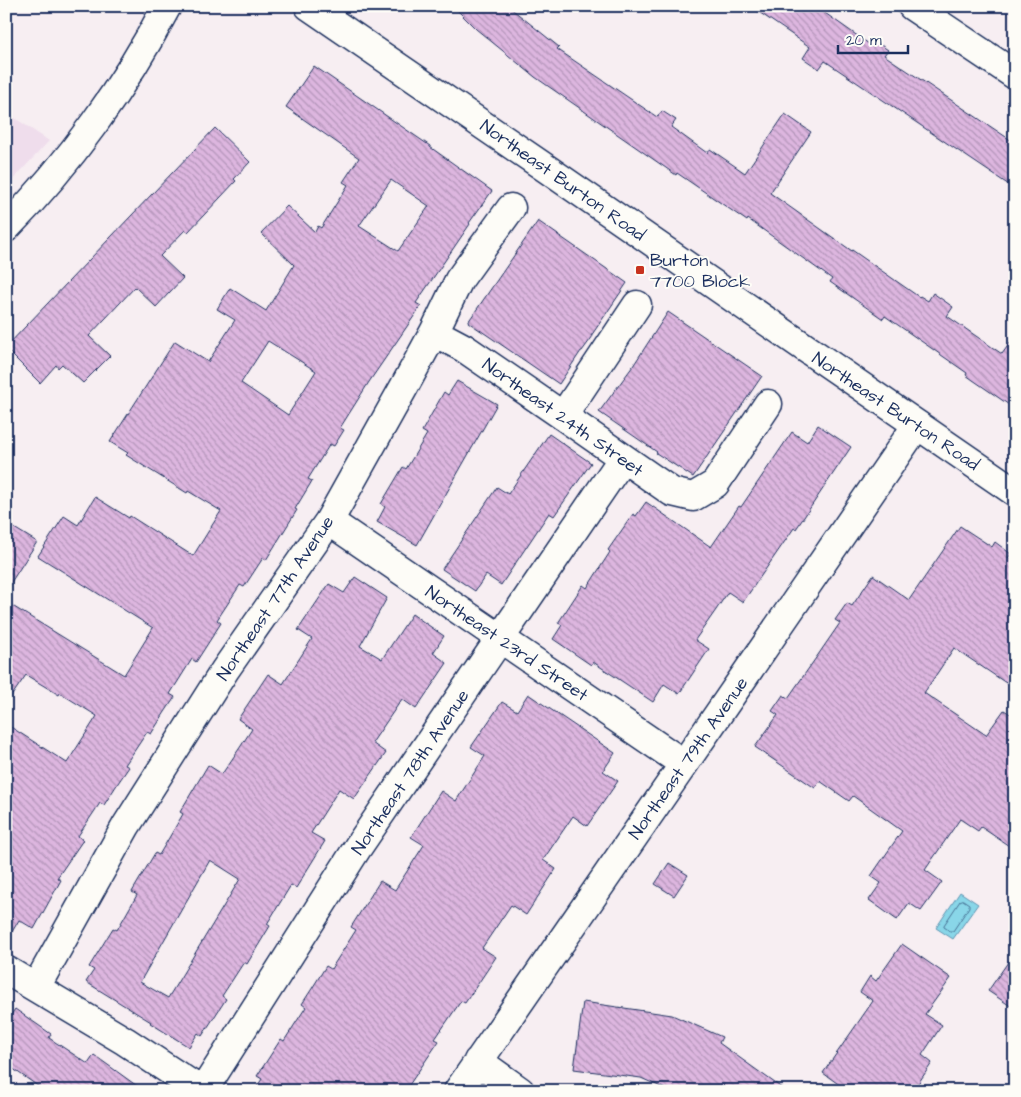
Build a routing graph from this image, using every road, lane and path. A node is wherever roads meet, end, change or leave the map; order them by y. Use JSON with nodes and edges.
{"nodes":[{"id":1,"x":167,"y":6,"type":"edge"},
{"id":2,"x":309,"y":6,"type":"edge"},
{"id":3,"x":912,"y":6,"type":"edge"},
{"id":4,"x":1015,"y":75,"type":"edge"},
{"id":5,"x":511,"y":208,"type":"dead end"},
{"id":6,"x":6,"y":228,"type":"edge"},
{"id":7,"x":637,"y":305,"type":"dead end"},
{"id":8,"x":434,"y":332,"type":"junction"},
{"id":9,"x":768,"y":404,"type":"dead end"},
{"id":10,"x":563,"y":416,"type":"junction"},
{"id":11,"x":917,"y":425,"type":"junction"},
{"id":12,"x":623,"y":458,"type":"junction"},
{"id":13,"x":1015,"y":492,"type":"edge"},
{"id":14,"x":328,"y":521,"type":"junction"},
{"id":15,"x":501,"y":639,"type":"junction"},
{"id":16,"x":684,"y":764,"type":"junction"},
{"id":17,"x":6,"y":970,"type":"edge"},
{"id":18,"x":36,"y":987,"type":"junction"},
{"id":19,"x":478,"y":1061,"type":"junction"},
{"id":20,"x":202,"y":1091,"type":"edge"},
{"id":21,"x":458,"y":1091,"type":"edge"},
{"id":22,"x":520,"y":1091,"type":"edge"}],
"edges":[{"from":1,"to":6,"type":"street"},
{"from":2,"to":11,"type":"street","name":"Northeast Burton Road"},
{"from":3,"to":4,"type":"street"},
{"from":5,"to":8,"type":"street","name":"Northeast 77th Avenue"},
{"from":7,"to":10,"type":"street"},
{"from":8,"to":10,"type":"street","name":"Northeast 24th Street"},
{"from":8,"to":14,"type":"street","name":"Northeast 77th Avenue"},
{"from":9,"to":12,"type":"street","name":"Northeast 24th Street"},
{"from":10,"to":12,"type":"street","name":"Northeast 24th Street"},
{"from":11,"to":13,"type":"street","name":"Northeast Burton Road"},
{"from":11,"to":16,"type":"street","name":"Northeast 79th Avenue"},
{"from":12,"to":15,"type":"street","name":"Northeast 78th Avenue"},
{"from":14,"to":15,"type":"street","name":"Northeast 23rd Street"},
{"from":14,"to":18,"type":"street","name":"Northeast 77th Avenue"},
{"from":15,"to":16,"type":"street","name":"Northeast 23rd Street"},
{"from":15,"to":20,"type":"street","name":"Northeast 78th Avenue"},
{"from":16,"to":19,"type":"street","name":"Northeast 79th Avenue"},
{"from":17,"to":18,"type":"street"},
{"from":18,"to":20,"type":"street"},
{"from":19,"to":21,"type":"street","name":"Northeast 79th Avenue"},
{"from":19,"to":22,"type":"street"}]}
